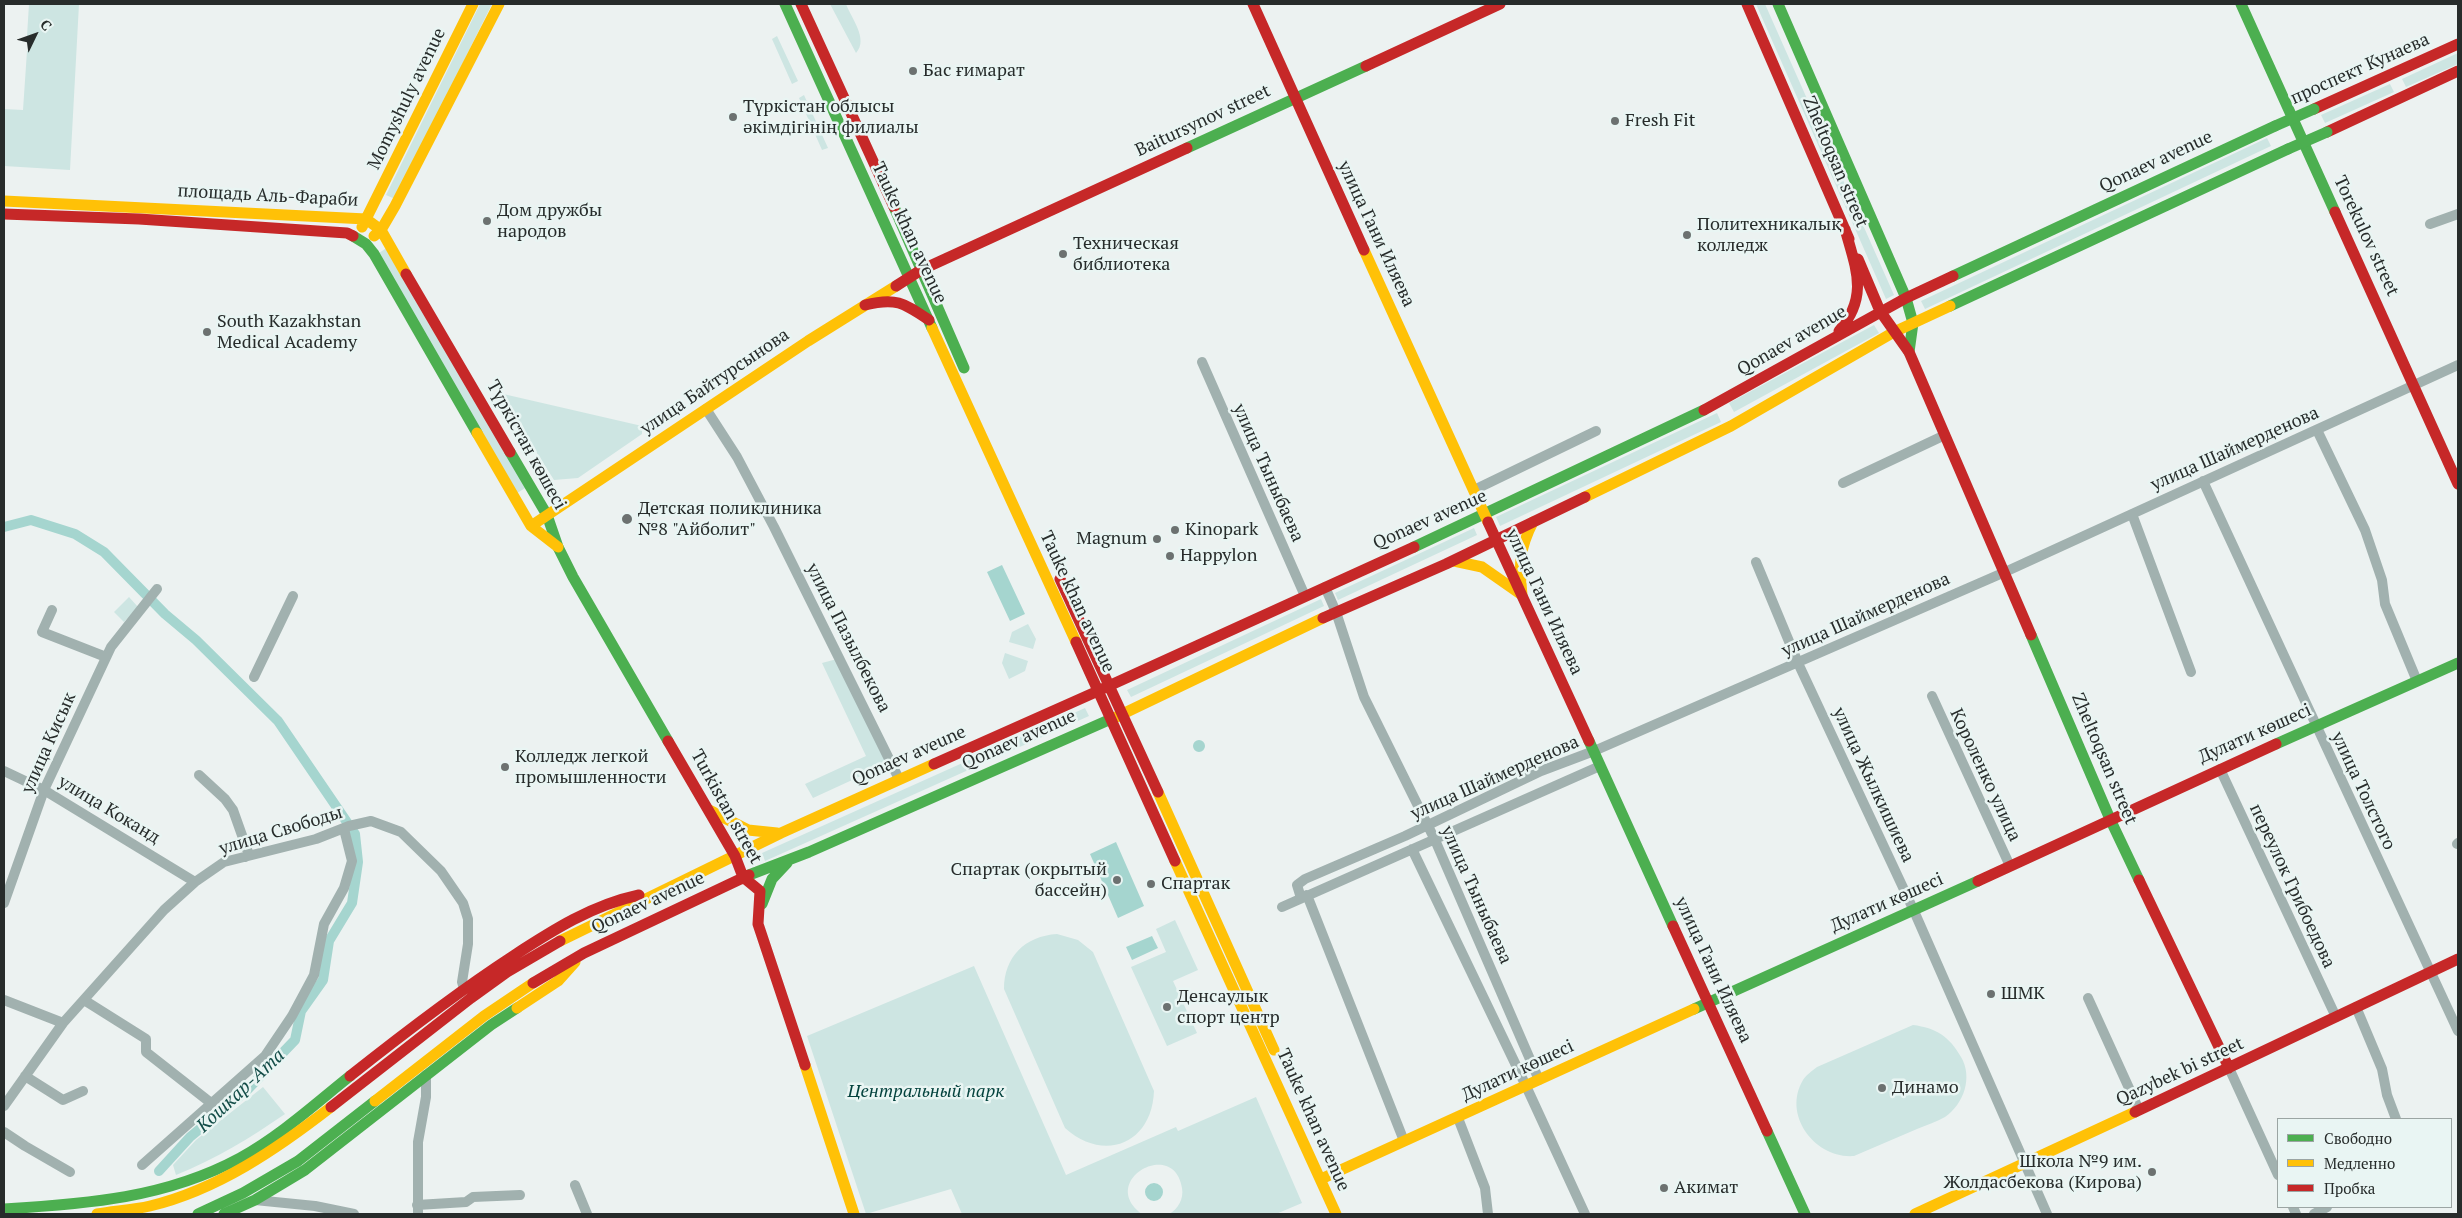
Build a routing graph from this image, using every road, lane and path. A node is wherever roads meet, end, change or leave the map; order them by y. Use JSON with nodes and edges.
{"nodes":[{"id":1,"x":473,"y":4,"type":"edge"},
{"id":2,"x":499,"y":4,"type":"edge"},
{"id":3,"x":785,"y":4,"type":"edge"},
{"id":4,"x":801,"y":4,"type":"edge"},
{"id":5,"x":1253,"y":4,"type":"edge"},
{"id":6,"x":1500,"y":4,"type":"edge"},
{"id":7,"x":1748,"y":4,"type":"edge"},
{"id":8,"x":1778,"y":4,"type":"edge"},
{"id":9,"x":2241,"y":4,"type":"edge"},
{"id":10,"x":2458,"y":44,"type":"edge"},
{"id":11,"x":2458,"y":71,"type":"edge"},
{"id":12,"x":2398,"y":85,"type":"junction"},
{"id":13,"x":1294,"y":97,"type":"junction"},
{"id":14,"x":2276,"y":126,"type":"joint"},
{"id":15,"x":2288,"y":149,"type":"joint"},
{"id":16,"x":4,"y":201,"type":"edge"},
{"id":17,"x":4,"y":214,"type":"edge"},
{"id":18,"x":2458,"y":214,"type":"edge"},
{"id":19,"x":366,"y":219,"type":"junction"},
{"id":20,"x":2430,"y":224,"type":"dead end"},
{"id":21,"x":1845,"y":229,"type":"junction"},
{"id":22,"x":381,"y":230,"type":"junction"},
{"id":23,"x":356,"y":236,"type":"junction"},
{"id":24,"x":366,"y":243,"type":"junction"},
{"id":25,"x":922,"y":270,"type":"junction"},
{"id":26,"x":910,"y":277,"type":"junction"},
{"id":27,"x":1906,"y":298,"type":"junction"},
{"id":28,"x":865,"y":305,"type":"junction"},
{"id":29,"x":1880,"y":311,"type":"junction"},
{"id":30,"x":930,"y":320,"type":"junction"},
{"id":31,"x":1913,"y":323,"type":"junction"},
{"id":32,"x":1894,"y":332,"type":"junction"},
{"id":33,"x":1832,"y":338,"type":"junction"},
{"id":34,"x":1909,"y":352,"type":"junction"},
{"id":35,"x":1202,"y":362,"type":"dead end"},
{"id":36,"x":2458,"y":365,"type":"edge"},
{"id":37,"x":2415,"y":386,"type":"junction"},
{"id":38,"x":706,"y":409,"type":"junction"},
{"id":39,"x":1725,"y":414,"type":"junction"},
{"id":40,"x":2317,"y":430,"type":"junction"},
{"id":41,"x":1596,"y":431,"type":"dead end"},
{"id":42,"x":1945,"y":435,"type":"junction"},
{"id":43,"x":2203,"y":481,"type":"junction"},
{"id":44,"x":1843,"y":482,"type":"dead end"},
{"id":45,"x":2458,"y":484,"type":"edge"},
{"id":46,"x":1474,"y":490,"type":"junction"},
{"id":47,"x":1485,"y":514,"type":"junction"},
{"id":48,"x":2132,"y":514,"type":"junction"},
{"id":49,"x":547,"y":515,"type":"junction"},
{"id":50,"x":1534,"y":522,"type":"junction"},
{"id":51,"x":531,"y":526,"type":"junction"},
{"id":52,"x":1496,"y":539,"type":"junction"},
{"id":53,"x":558,"y":548,"type":"junction"},
{"id":54,"x":1452,"y":561,"type":"junction"},
{"id":55,"x":1756,"y":562,"type":"dead end"},
{"id":56,"x":2005,"y":572,"type":"junction"},
{"id":57,"x":1325,"y":586,"type":"junction"},
{"id":58,"x":156,"y":590,"type":"dead end"},
{"id":59,"x":1522,"y":595,"type":"junction"},
{"id":60,"x":293,"y":596,"type":"dead end"},
{"id":61,"x":1305,"y":596,"type":"junction"},
{"id":62,"x":52,"y":610,"type":"dead end"},
{"id":63,"x":1336,"y":612,"type":"junction"},
{"id":64,"x":106,"y":658,"type":"junction"},
{"id":65,"x":1798,"y":663,"type":"junction"},
{"id":66,"x":2458,"y":663,"type":"edge"},
{"id":67,"x":2192,"y":672,"type":"dead end"},
{"id":68,"x":254,"y":677,"type":"dead end"},
{"id":69,"x":2417,"y":681,"type":"junction"},
{"id":70,"x":1110,"y":686,"type":"junction"},
{"id":71,"x":1098,"y":691,"type":"junction"},
{"id":72,"x":1932,"y":696,"type":"dead end"},
{"id":73,"x":1151,"y":702,"type":"junction"},
{"id":74,"x":1117,"y":717,"type":"junction"},
{"id":75,"x":2316,"y":726,"type":"junction"},
{"id":76,"x":1136,"y":740,"type":"junction"},
{"id":77,"x":1594,"y":751,"type":"junction"},
{"id":78,"x":1600,"y":766,"type":"junction"},
{"id":79,"x":2220,"y":769,"type":"junction"},
{"id":80,"x":4,"y":771,"type":"edge"},
{"id":81,"x":199,"y":775,"type":"dead end"},
{"id":82,"x":899,"y":779,"type":"junction"},
{"id":83,"x":44,"y":790,"type":"junction"},
{"id":84,"x":709,"y":810,"type":"junction"},
{"id":85,"x":2110,"y":819,"type":"junction"},
{"id":86,"x":1427,"y":824,"type":"junction"},
{"id":87,"x":344,"y":829,"type":"junction"},
{"id":88,"x":781,"y":833,"type":"junction"},
{"id":89,"x":1435,"y":840,"type":"junction"},
{"id":90,"x":1412,"y":849,"type":"junction"},
{"id":91,"x":735,"y":856,"type":"junction"},
{"id":92,"x":245,"y":857,"type":"junction"},
{"id":93,"x":791,"y":860,"type":"junction"},
{"id":94,"x":2010,"y":866,"type":"junction"},
{"id":95,"x":743,"y":878,"type":"junction"},
{"id":96,"x":194,"y":882,"type":"junction"},
{"id":97,"x":655,"y":893,"type":"junction"},
{"id":98,"x":1304,"y":896,"type":"junction"},
{"id":99,"x":4,"y":903,"type":"edge"},
{"id":100,"x":1282,"y":907,"type":"dead end"},
{"id":101,"x":1914,"y":911,"type":"junction"},
{"id":102,"x":758,"y":924,"type":"junction"},
{"id":103,"x":540,"y":938,"type":"junction"},
{"id":104,"x":558,"y":941,"type":"junction"},
{"id":105,"x":584,"y":953,"type":"junction"},
{"id":106,"x":2458,"y":958,"type":"edge"},
{"id":107,"x":2429,"y":972,"type":"junction"},
{"id":108,"x":464,"y":989,"type":"junction"},
{"id":109,"x":2088,"y":998,"type":"dead end"},
{"id":110,"x":4,"y":1000,"type":"edge"},
{"id":111,"x":84,"y":1000,"type":"junction"},
{"id":112,"x":1709,"y":1003,"type":"junction"},
{"id":113,"x":2356,"y":1007,"type":"junction"},
{"id":114,"x":2336,"y":1017,"type":"junction"},
{"id":115,"x":63,"y":1023,"type":"junction"},
{"id":116,"x":2458,"y":1031,"type":"edge"},
{"id":117,"x":2229,"y":1068,"type":"junction"},
{"id":118,"x":426,"y":1075,"type":"junction"},
{"id":119,"x":25,"y":1076,"type":"junction"},
{"id":120,"x":1539,"y":1080,"type":"junction"},
{"id":121,"x":1526,"y":1086,"type":"junction"},
{"id":122,"x":84,"y":1091,"type":"dead end"},
{"id":123,"x":211,"y":1103,"type":"junction"},
{"id":124,"x":4,"y":1106,"type":"edge"},
{"id":125,"x":2139,"y":1110,"type":"junction"},
{"id":126,"x":1458,"y":1118,"type":"junction"},
{"id":127,"x":2396,"y":1118,"type":"edge"},
{"id":128,"x":4,"y":1132,"type":"edge"},
{"id":129,"x":1404,"y":1141,"type":"junction"},
{"id":130,"x":341,"y":1142,"type":"junction"},
{"id":131,"x":316,"y":1148,"type":"junction"},
{"id":132,"x":2024,"y":1163,"type":"junction"},
{"id":133,"x":142,"y":1165,"type":"dead end"},
{"id":134,"x":70,"y":1172,"type":"dead end"},
{"id":135,"x":234,"y":1172,"type":"junction"},
{"id":136,"x":2277,"y":1173,"type":"edge"},
{"id":137,"x":1325,"y":1177,"type":"junction"},
{"id":138,"x":575,"y":1185,"type":"dead end"},
{"id":139,"x":243,"y":1193,"type":"junction"},
{"id":140,"x":520,"y":1195,"type":"dead end"},
{"id":141,"x":255,"y":1200,"type":"junction"},
{"id":142,"x":2325,"y":1208,"type":"edge"},
{"id":143,"x":4,"y":1209,"type":"edge"},
{"id":144,"x":417,"y":1210,"type":"edge"},
{"id":145,"x":97,"y":1214,"type":"edge"},
{"id":146,"x":198,"y":1214,"type":"edge"},
{"id":147,"x":224,"y":1214,"type":"edge"},
{"id":148,"x":352,"y":1214,"type":"edge"},
{"id":149,"x":587,"y":1214,"type":"edge"},
{"id":150,"x":854,"y":1214,"type":"edge"},
{"id":151,"x":1336,"y":1214,"type":"edge"},
{"id":152,"x":1348,"y":1214,"type":"edge"},
{"id":153,"x":1488,"y":1214,"type":"edge"},
{"id":154,"x":1584,"y":1214,"type":"edge"},
{"id":155,"x":1805,"y":1214,"type":"edge"},
{"id":156,"x":1915,"y":1214,"type":"edge"},
{"id":157,"x":2047,"y":1214,"type":"edge"},
{"id":158,"x":2314,"y":1214,"type":"edge"}],
"edges":[{"from":1,"to":19,"type":"main road","name":"Momyshuly avenue"},
{"from":2,"to":22,"type":"main road","name":"Momyshuly avenue"},
{"from":3,"to":26,"type":"main road","name":"Tauke khan avenue"},
{"from":4,"to":25,"type":"main road","name":"Tauke khan avenue"},
{"from":5,"to":13,"type":"main road","name":"улица Гани Иляева"},
{"from":6,"to":13,"type":"main road","name":"Baitursynov street"},
{"from":7,"to":21,"type":"main road","name":"Zheltoqsan street"},
{"from":8,"to":27,"type":"main road","name":"Zheltoqsan street"},
{"from":9,"to":37,"type":"main road","name":"Torekulov street"},
{"from":10,"to":12,"type":"main road","name":"проспект Кунаева"},
{"from":11,"to":12,"type":"main road","name":"проспект Кунаева"},
{"from":12,"to":14,"type":"main road","name":"проспект Кунаева","bridge":true},
{"from":12,"to":15,"type":"main road","name":"проспект Кунаева","bridge":true},
{"from":13,"to":25,"type":"main road","name":"Baitursynov street"},
{"from":13,"to":46,"type":"main road","name":"улица Гани Иляева"},
{"from":14,"to":27,"type":"main road","name":"Qonaev avenue"},
{"from":15,"to":31,"type":"main road","name":"Qonaev avenue"},
{"from":16,"to":19,"type":"main road","name":"площадь Аль-Фараби"},
{"from":17,"to":23,"type":"main road","name":"площадь Аль-Фараби"},
{"from":18,"to":20,"type":"street"},
{"from":19,"to":22,"type":"main road","name":"площадь Аль-Фараби"},
{"from":19,"to":23,"type":"main road","name":"Momyshuly avenue"},
{"from":21,"to":29,"type":"main road","name":"Zheltoqsan street"},
{"from":21,"to":33,"type":"main road"},
{"from":22,"to":24,"type":"main road"},
{"from":22,"to":49,"type":"main road","name":"Түркістан көшесі"},
{"from":23,"to":24,"type":"main road","name":"площадь Аль-Фараби"},
{"from":24,"to":51,"type":"main road","name":"Түркістан көшесі"},
{"from":25,"to":26,"type":"main road","name":"улица Байтурсынова"},
{"from":25,"to":70,"type":"main road","name":"Tauke khan avenue"},
{"from":26,"to":28,"type":"main road","name":"улица Байтурсынова"},
{"from":26,"to":30,"type":"main road","name":"Tauke khan avenue"},
{"from":27,"to":29,"type":"main road","name":"Qonaev avenue"},
{"from":27,"to":31,"type":"main road","name":"Zheltoqsan street"},
{"from":28,"to":30,"type":"main road"},
{"from":28,"to":38,"type":"main road","name":"улица Байтурсынова"},
{"from":29,"to":32,"type":"main road","name":"Zheltoqsan street"},
{"from":29,"to":33,"type":"main road","name":"Qonaev avenue"},
{"from":30,"to":71,"type":"main road","name":"Tauke khan avenue"},
{"from":31,"to":32,"type":"main road","name":"Qonaev avenue"},
{"from":31,"to":34,"type":"main road"},
{"from":32,"to":34,"type":"main road","name":"Zheltoqsan street"},
{"from":32,"to":39,"type":"main road","name":"Qonaev avenue"},
{"from":33,"to":39,"type":"main road","name":"Qonaev avenue"},
{"from":34,"to":42,"type":"main road","name":"Zheltoqsan street"},
{"from":35,"to":61,"type":"street","name":"улица Тыныбаева"},
{"from":36,"to":37,"type":"street","name":"улица Шаймерденова"},
{"from":37,"to":40,"type":"street","name":"улица Шаймерденова"},
{"from":37,"to":45,"type":"main road","name":"Torekulov street"},
{"from":38,"to":49,"type":"main road","name":"улица Байтурсынова"},
{"from":38,"to":82,"type":"street","name":"улица Пазылбекова"},
{"from":39,"to":47,"type":"main road","name":"Qonaev avenue"},
{"from":39,"to":50,"type":"main road","name":"Qonaev avenue"},
{"from":40,"to":43,"type":"street","name":"улица Шаймерденова"},
{"from":40,"to":69,"type":"street"},
{"from":41,"to":46,"type":"street"},
{"from":42,"to":44,"type":"street"},
{"from":42,"to":56,"type":"main road","name":"Zheltoqsan street"},
{"from":43,"to":48,"type":"street","name":"улица Шаймерденова"},
{"from":43,"to":75,"type":"street","name":"улица Толстого"},
{"from":46,"to":47,"type":"main road","name":"улица Гани Иляева"},
{"from":47,"to":52,"type":"main road","name":"улица Гани Иляева"},
{"from":47,"to":57,"type":"main road","name":"Qonaev avenue"},
{"from":48,"to":56,"type":"street","name":"улица Шаймерденова"},
{"from":48,"to":67,"type":"street"},
{"from":49,"to":51,"type":"main road","name":"улица Байтурсынова"},
{"from":49,"to":53,"type":"main road","name":"Түркістан көшесі"},
{"from":50,"to":52,"type":"main road","name":"Qonaev avenue"},
{"from":50,"to":59,"type":"main road"},
{"from":51,"to":53,"type":"main road","name":"Түркістан көшесі"},
{"from":52,"to":54,"type":"main road","name":"Qonaev avenue"},
{"from":52,"to":59,"type":"main road","name":"улица Гани Иляева"},
{"from":53,"to":84,"type":"main road","name":"Turkistan street"},
{"from":54,"to":59,"type":"main road"},
{"from":54,"to":63,"type":"main road","name":"Qonaev avenue"},
{"from":55,"to":65,"type":"street","name":"улица Жылкишиева"},
{"from":56,"to":65,"type":"street","name":"улица Шаймерденова"},
{"from":56,"to":85,"type":"main road","name":"Zheltoqsan street"},
{"from":57,"to":61,"type":"main road","name":"Qonaev avenue"},
{"from":57,"to":63,"type":"street","name":"улица Тыныбаева"},
{"from":58,"to":64,"type":"street","name":"улица Кисык"},
{"from":59,"to":77,"type":"main road","name":"улица Гани Иляева"},
{"from":60,"to":68,"type":"street"},
{"from":61,"to":70,"type":"main road"},
{"from":62,"to":64,"type":"street"},
{"from":63,"to":73,"type":"main road"},
{"from":63,"to":86,"type":"street","name":"улица Тыныбаева"},
{"from":64,"to":83,"type":"street","name":"улица Кисык"},
{"from":65,"to":77,"type":"street","name":"улица Шаймерденова"},
{"from":65,"to":101,"type":"street","name":"улица Жылкишиева"},
{"from":66,"to":69,"type":"main road","name":"Дулати көшесі"},
{"from":69,"to":75,"type":"main road","name":"Дулати көшесі"},
{"from":70,"to":71,"type":"main road"},
{"from":70,"to":74,"type":"main road","name":"Tauke khan avenue"},
{"from":71,"to":74,"type":"main road","name":"Tauke khan avenue"},
{"from":71,"to":82,"type":"main road","name":"Qonaev aveune"},
{"from":72,"to":94,"type":"street","name":"Короленко улица"},
{"from":73,"to":74,"type":"main road"},
{"from":73,"to":76,"type":"main road"},
{"from":74,"to":76,"type":"main road","name":"Tauke khan avenue"},
{"from":74,"to":93,"type":"main road","name":"Qonaev avenue"},
{"from":74,"to":137,"type":"main road","name":"Tauke khan avenue"},
{"from":75,"to":79,"type":"main road","name":"Дулати көшесі"},
{"from":75,"to":107,"type":"street","name":"улица Толстого"},
{"from":76,"to":137,"type":"main road","name":"Tauke khan avenue"},
{"from":77,"to":78,"type":"main road","name":"улица Гани Иляева"},
{"from":77,"to":86,"type":"street","name":"улица Шаймерденова"},
{"from":78,"to":89,"type":"street","name":"улица Шаймерденова"},
{"from":78,"to":112,"type":"main road","name":"улица Гани Иляева"},
{"from":79,"to":85,"type":"main road","name":"Дулати көшесі"},
{"from":79,"to":114,"type":"street","name":"переулок Грибоедова"},
{"from":80,"to":83,"type":"street","name":"улица Коканд"},
{"from":81,"to":92,"type":"street"},
{"from":82,"to":88,"type":"main road","name":"Qonaev aveune"},
{"from":83,"to":96,"type":"street","name":"улица Коканд"},
{"from":83,"to":99,"type":"street","name":"улица Кисык"},
{"from":84,"to":88,"type":"main road"},
{"from":84,"to":91,"type":"main road","name":"Turkistan street"},
{"from":85,"to":94,"type":"main road","name":"Дулати көшесі"},
{"from":85,"to":117,"type":"main road","name":"Zheltoqsan street"},
{"from":86,"to":89,"type":"street","name":"улица Тыныбаева"},
{"from":86,"to":98,"type":"street","name":"улица Шаймерденова"},
{"from":87,"to":92,"type":"street","name":"улица Свободы"},
{"from":87,"to":108,"type":"street","name":"улица Свободы"},
{"from":87,"to":123,"type":"street"},
{"from":88,"to":91,"type":"main road","name":"Qonaev aveune"},
{"from":89,"to":90,"type":"street","name":"улица Шаймерденова"},
{"from":89,"to":120,"type":"street","name":"улица Тыныбаева"},
{"from":90,"to":98,"type":"street","name":"улица Шаймерденова"},
{"from":90,"to":121,"type":"street","name":"улица Тыныбаева"},
{"from":91,"to":95,"type":"main road","name":"Turkistan street"},
{"from":91,"to":97,"type":"main road","name":"Qonaev avenue"},
{"from":92,"to":96,"type":"street","name":"улица Свободы"},
{"from":93,"to":95,"type":"main road","name":"Qonaev avenue"},
{"from":93,"to":102,"type":"main road"},
{"from":94,"to":101,"type":"main road","name":"Дулати көшесі"},
{"from":95,"to":102,"type":"main road","name":"Turkistan street"},
{"from":95,"to":105,"type":"main road","name":"Qonaev avenue"},
{"from":96,"to":111,"type":"street","name":"улица Свободы"},
{"from":97,"to":103,"type":"main road"},
{"from":97,"to":104,"type":"main road","name":"Qonaev avenue"},
{"from":98,"to":100,"type":"street","name":"улица Шаймерденова"},
{"from":98,"to":129,"type":"street"},
{"from":101,"to":112,"type":"main road","name":"Дулати көшесі"},
{"from":101,"to":132,"type":"street","name":"улица Жылкишиева"},
{"from":102,"to":150,"type":"main road","name":"Turkistan street"},
{"from":103,"to":104,"type":"main road"},
{"from":103,"to":108,"type":"main road"},
{"from":104,"to":135,"type":"main road","name":"Qonaev avenue"},
{"from":105,"to":118,"type":"main road"},
{"from":105,"to":131,"type":"main road","name":"Qonaev avenue"},
{"from":106,"to":107,"type":"main road","name":"Qazybek bi street"},
{"from":107,"to":113,"type":"main road","name":"Qazybek bi street"},
{"from":107,"to":116,"type":"street","name":"улица Толстого"},
{"from":108,"to":143,"type":"main road"},
{"from":109,"to":125,"type":"street"},
{"from":110,"to":115,"type":"street"},
{"from":111,"to":115,"type":"street","name":"улица Свободы"},
{"from":111,"to":123,"type":"street"},
{"from":112,"to":120,"type":"main road","name":"Дулати көшесі"},
{"from":112,"to":155,"type":"main road","name":"улица Гани Иляева"},
{"from":113,"to":114,"type":"main road","name":"Qazybek bi street"},
{"from":113,"to":127,"type":"street"},
{"from":114,"to":117,"type":"main road","name":"Qazybek bi street"},
{"from":115,"to":119,"type":"street","name":"улица Свободы"},
{"from":117,"to":125,"type":"main road","name":"Qazybek bi street"},
{"from":117,"to":136,"type":"street","name":"Zheltoqsan street"},
{"from":118,"to":130,"type":"main road"},
{"from":118,"to":144,"type":"street"},
{"from":119,"to":122,"type":"street"},
{"from":119,"to":124,"type":"street","name":"улица Свободы"},
{"from":120,"to":121,"type":"main road","name":"Дулати көшесі"},
{"from":121,"to":126,"type":"main road","name":"Дулати көшесі"},
{"from":121,"to":154,"type":"street","name":"улица Тыныбаева"},
{"from":123,"to":133,"type":"street"},
{"from":125,"to":132,"type":"main road","name":"Qazybek bi street"},
{"from":126,"to":129,"type":"main road","name":"Дулати көшесі"},
{"from":126,"to":153,"type":"street"},
{"from":128,"to":134,"type":"street"},
{"from":129,"to":137,"type":"main road","name":"Дулати көшесі"},
{"from":130,"to":131,"type":"main road"},
{"from":130,"to":141,"type":"main road"},
{"from":131,"to":139,"type":"main road","name":"Qonaev avenue"},
{"from":132,"to":156,"type":"main road","name":"Qazybek bi street"},
{"from":132,"to":157,"type":"street","name":"улица Жылкишиева"},
{"from":135,"to":139,"type":"main road"},
{"from":135,"to":145,"type":"main road","name":"Qonaev avenue"},
{"from":137,"to":151,"type":"main road","name":"Tauke khan avenue"},
{"from":137,"to":152,"type":"main road","name":"Tauke khan avenue"},
{"from":138,"to":149,"type":"street"},
{"from":139,"to":146,"type":"main road","name":"Qonaev avenue"},
{"from":140,"to":144,"type":"street"},
{"from":141,"to":147,"type":"main road"},
{"from":141,"to":148,"type":"street"},
{"from":142,"to":158,"type":"street"}]}
